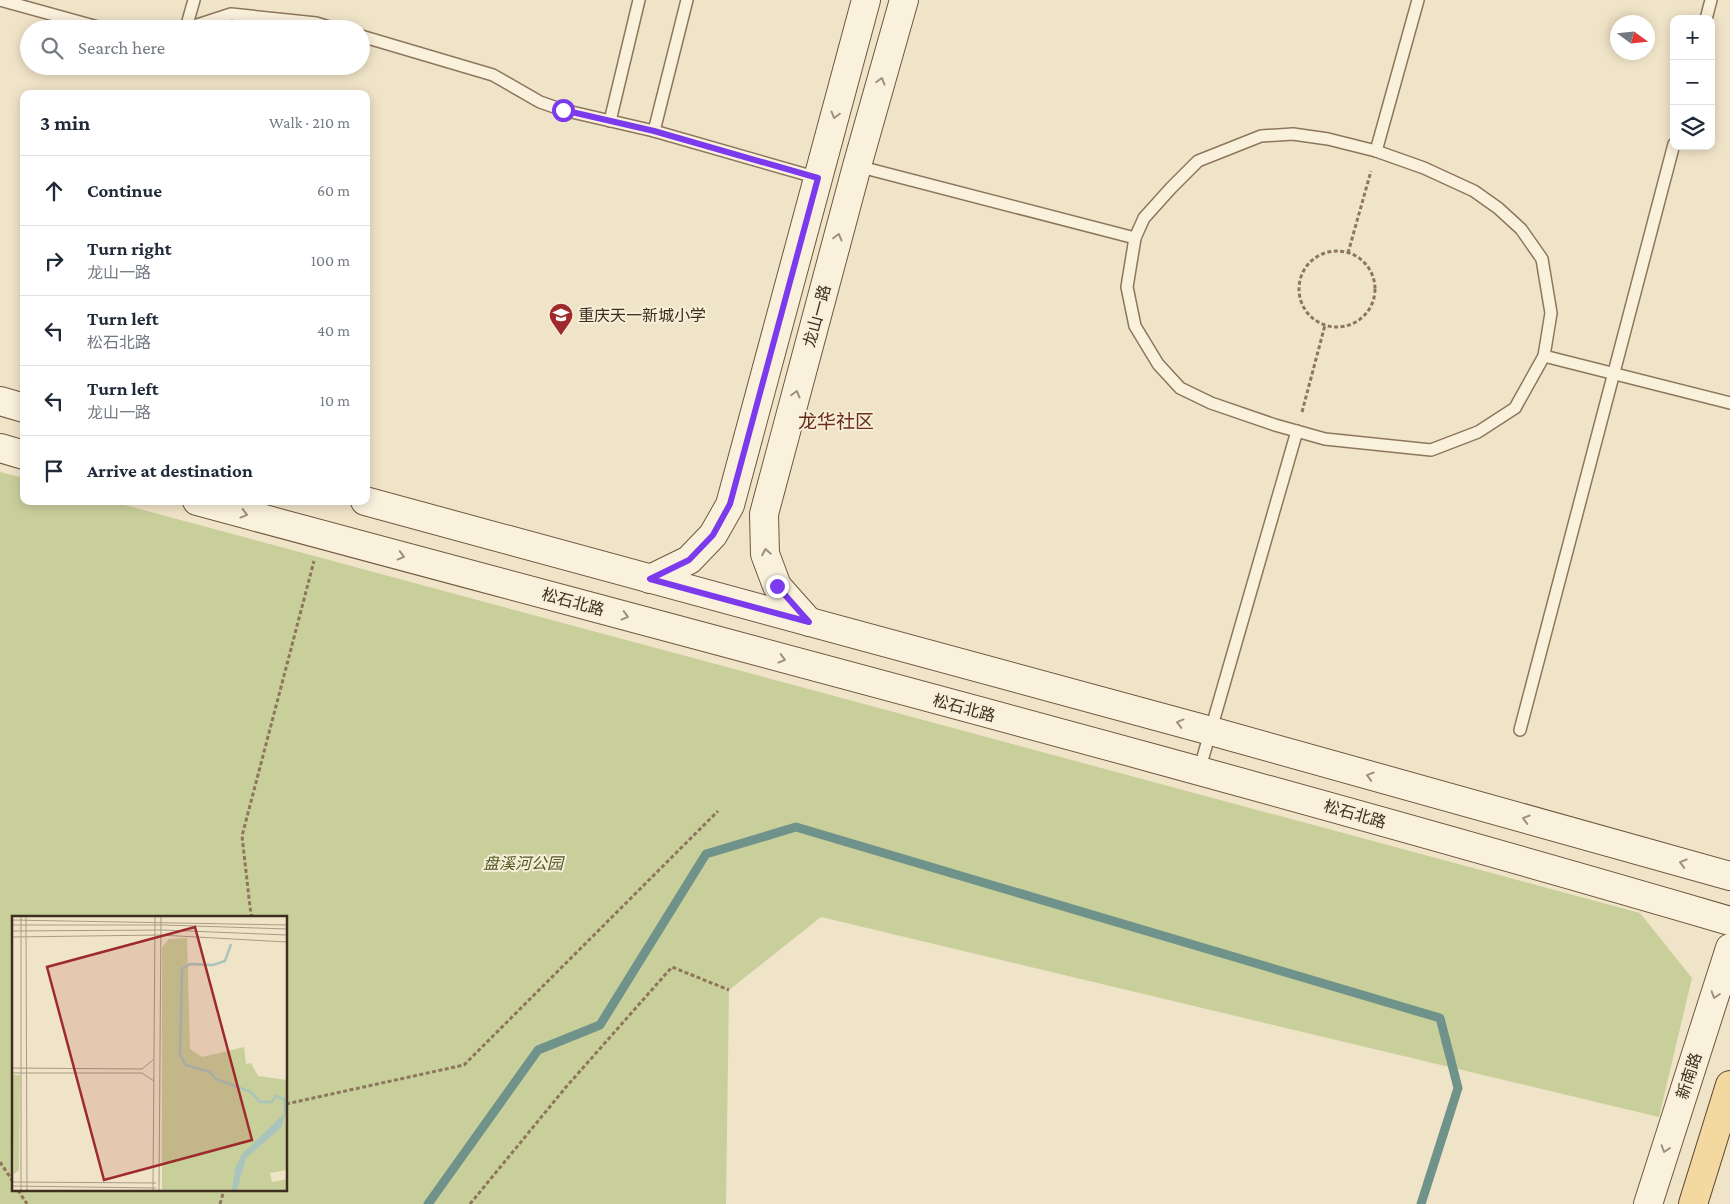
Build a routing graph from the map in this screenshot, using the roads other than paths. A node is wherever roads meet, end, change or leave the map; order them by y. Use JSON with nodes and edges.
{"nodes":[{"id":1,"x":0,"y":0,"type":"edge"},
{"id":2,"x":194,"y":0,"type":"edge"},
{"id":3,"x":639,"y":0,"type":"edge"},
{"id":4,"x":687,"y":0,"type":"edge"},
{"id":5,"x":866,"y":0,"type":"edge"},
{"id":6,"x":904,"y":0,"type":"edge"},
{"id":7,"x":1418,"y":0,"type":"edge"},
{"id":8,"x":1711,"y":0,"type":"edge"},
{"id":9,"x":1707,"y":15,"type":"edge"},
{"id":10,"x":72,"y":20,"type":"edge"},
{"id":11,"x":188,"y":20,"type":"edge"},
{"id":12,"x":212,"y":20,"type":"edge"},
{"id":13,"x":282,"y":20,"type":"edge"},
{"id":14,"x":370,"y":39,"type":"edge"},
{"id":15,"x":610,"y":121,"type":"junction"},
{"id":16,"x":654,"y":131,"type":"junction"},
{"id":17,"x":1672,"y":150,"type":"edge"},
{"id":18,"x":1376,"y":151,"type":"junction"},
{"id":19,"x":857,"y":166,"type":"junction"},
{"id":20,"x":818,"y":178,"type":"junction"},
{"id":21,"x":1135,"y":238,"type":"junction"},
{"id":22,"x":1544,"y":356,"type":"junction"},
{"id":23,"x":1614,"y":373,"type":"junction"},
{"id":24,"x":0,"y":401,"type":"edge"},
{"id":25,"x":1730,"y":404,"type":"edge"},
{"id":26,"x":20,"y":407,"type":"edge"},
{"id":27,"x":1297,"y":431,"type":"junction"},
{"id":28,"x":0,"y":448,"type":"edge"},
{"id":29,"x":20,"y":454,"type":"edge"},
{"id":30,"x":370,"y":502,"type":"edge"},
{"id":31,"x":212,"y":505,"type":"edge"},
{"id":32,"x":650,"y":579,"type":"junction"},
{"id":33,"x":809,"y":622,"type":"junction"},
{"id":34,"x":1520,"y":730,"type":"dead end"},
{"id":35,"x":1211,"y":731,"type":"junction"},
{"id":36,"x":1199,"y":771,"type":"junction"},
{"id":37,"x":1730,"y":876,"type":"edge"},
{"id":38,"x":1730,"y":921,"type":"edge"},
{"id":39,"x":1730,"y":948,"type":"edge"},
{"id":40,"x":1730,"y":1085,"type":"edge"},
{"id":41,"x":1648,"y":1204,"type":"edge"},
{"id":42,"x":1694,"y":1204,"type":"edge"}],
"edges":[{"from":1,"to":10,"type":"lane"},
{"from":2,"to":11,"type":"lane"},
{"from":3,"to":15,"type":"lane"},
{"from":4,"to":16,"type":"lane"},
{"from":5,"to":20,"type":"main road","one_way":true},
{"from":19,"to":6,"type":"main road","name":"龙山一路","one_way":true},
{"from":7,"to":18,"type":"lane"},
{"from":8,"to":9,"type":"lane"},
{"from":12,"to":13,"type":"lane"},
{"from":14,"to":15,"type":"lane"},
{"from":15,"to":16,"type":"lane"},
{"from":16,"to":20,"type":"lane"},
{"from":17,"to":23,"type":"lane"},
{"from":18,"to":21,"type":"lane"},
{"from":18,"to":22,"type":"lane"},
{"from":19,"to":21,"type":"lane"},
{"from":33,"to":19,"type":"main road","name":"龙山一路","one_way":true},
{"from":20,"to":32,"type":"main road"},
{"from":21,"to":27,"type":"lane"},
{"from":22,"to":23,"type":"lane"},
{"from":22,"to":27,"type":"lane"},
{"from":23,"to":25,"type":"lane"},
{"from":23,"to":34,"type":"lane"},
{"from":24,"to":26,"type":"main road"},
{"from":27,"to":35,"type":"lane"},
{"from":28,"to":29,"type":"main road"},
{"from":30,"to":32,"type":"main road"},
{"from":31,"to":36,"type":"main road","name":"松石北路","one_way":true},
{"from":32,"to":33,"type":"main road"},
{"from":35,"to":33,"type":"main road","one_way":true},
{"from":35,"to":36,"type":"lane"},
{"from":37,"to":35,"type":"main road","one_way":true},
{"from":36,"to":38,"type":"main road","name":"松石北路"},
{"from":39,"to":41,"type":"main road","name":"新南路","one_way":true},
{"from":40,"to":42,"type":"main road"}]}
